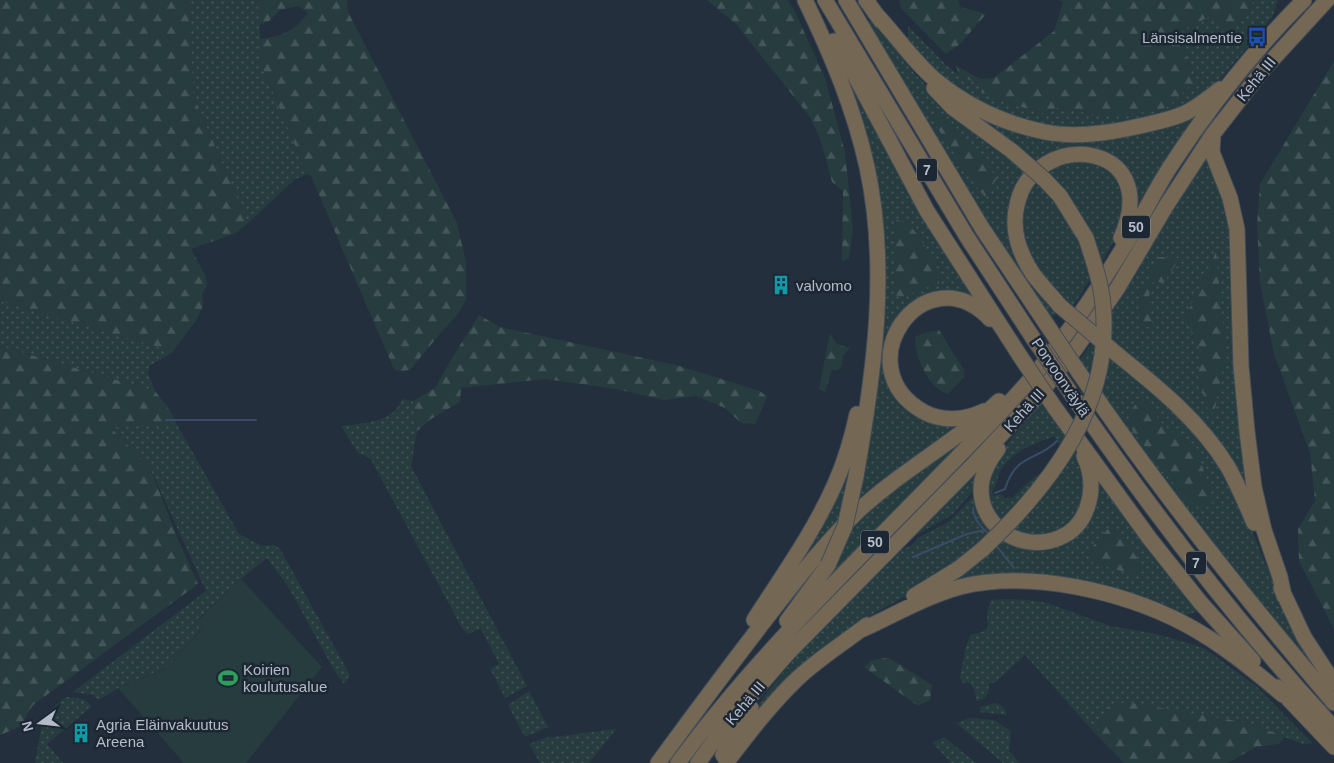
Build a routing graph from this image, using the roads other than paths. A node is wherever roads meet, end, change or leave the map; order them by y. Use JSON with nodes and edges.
{"nodes":[{"id":1,"x":807,"y":0,"type":"edge"},
{"id":2,"x":825,"y":0,"type":"edge"},
{"id":3,"x":846,"y":0,"type":"edge"},
{"id":4,"x":866,"y":0,"type":"edge"},
{"id":5,"x":1304,"y":0,"type":"edge"},
{"id":6,"x":1327,"y":0,"type":"edge"},
{"id":7,"x":875,"y":13,"type":"junction"},
{"id":8,"x":1238,"y":74,"type":"junction"},
{"id":9,"x":1213,"y":134,"type":"junction"},
{"id":10,"x":1102,"y":283,"type":"junction"},
{"id":11,"x":878,"y":297,"type":"junction"},
{"id":12,"x":1020,"y":356,"type":"junction"},
{"id":13,"x":1042,"y":365,"type":"junction"},
{"id":14,"x":996,"y":404,"type":"junction"},
{"id":15,"x":1009,"y":428,"type":"junction"},
{"id":16,"x":1070,"y":428,"type":"junction"},
{"id":17,"x":1284,"y":596,"type":"junction"},
{"id":18,"x":859,"y":631,"type":"junction"},
{"id":19,"x":788,"y":653,"type":"junction"},
{"id":20,"x":1334,"y":683,"type":"edge"},
{"id":21,"x":710,"y":693,"type":"junction"},
{"id":22,"x":1284,"y":695,"type":"junction"},
{"id":23,"x":1334,"y":703,"type":"edge"},
{"id":24,"x":710,"y":720,"type":"junction"},
{"id":25,"x":1334,"y":728,"type":"edge"},
{"id":26,"x":1334,"y":747,"type":"edge"},
{"id":27,"x":658,"y":763,"type":"edge"},
{"id":28,"x":678,"y":763,"type":"edge"},
{"id":29,"x":698,"y":763,"type":"edge"},
{"id":30,"x":719,"y":763,"type":"edge"},
{"id":31,"x":726,"y":763,"type":"edge"}],
"edges":[{"from":1,"to":11,"type":"highway"},
{"from":1,"to":12,"type":"highway"},
{"from":2,"to":25,"type":"highway","name":"Porvoonväylä","number":"7","bridge":true},
{"from":3,"to":23,"type":"highway","name":"Porvoonväylä","number":"7","bridge":true},
{"from":4,"to":7,"type":"highway"},
{"from":5,"to":8,"type":"highway","name":"Kehä III","number":"50"},
{"from":6,"to":9,"type":"highway","name":"Kehä III","number":"50"},
{"from":7,"to":8,"type":"highway"},
{"from":7,"to":18,"type":"highway","bridge":true},
{"from":8,"to":10,"type":"highway","name":"Kehä III","number":"50"},
{"from":9,"to":15,"type":"highway","name":"Kehä III","number":"50"},
{"from":9,"to":17,"type":"highway"},
{"from":10,"to":13,"type":"highway","name":"Kehä III","number":"50"},
{"from":10,"to":17,"type":"highway","bridge":true},
{"from":11,"to":21,"type":"highway"},
{"from":11,"to":24,"type":"highway","bridge":true},
{"from":12,"to":14,"type":"highway"},
{"from":12,"to":16,"type":"highway","bridge":true},
{"from":13,"to":14,"type":"highway"},
{"from":13,"to":24,"type":"highway","name":"Kehä III","number":"50"},
{"from":14,"to":21,"type":"highway"},
{"from":15,"to":16,"type":"highway"},
{"from":15,"to":19,"type":"highway","name":"Kehä III","number":"50"},
{"from":16,"to":22,"type":"highway"},
{"from":17,"to":20,"type":"highway"},
{"from":18,"to":22,"type":"highway"},
{"from":18,"to":31,"type":"highway"},
{"from":19,"to":29,"type":"highway","name":"Kehä III","number":"50"},
{"from":19,"to":30,"type":"highway"},
{"from":21,"to":27,"type":"highway"},
{"from":22,"to":26,"type":"highway"},
{"from":24,"to":28,"type":"highway","name":"Kehä III","number":"50"}]}
